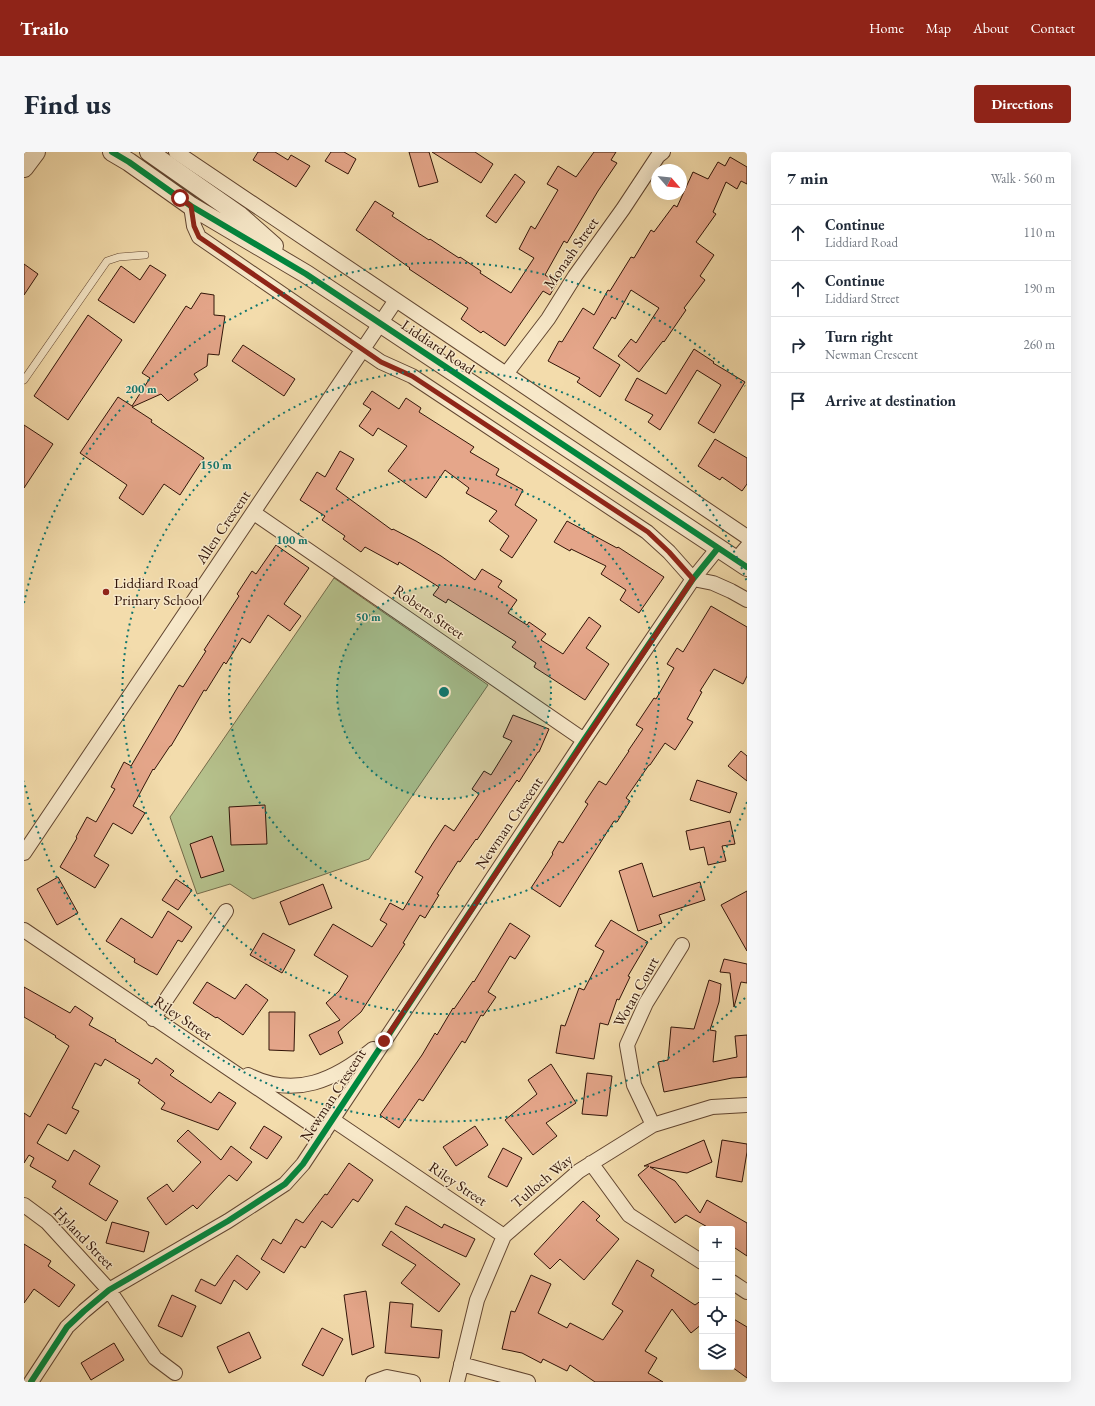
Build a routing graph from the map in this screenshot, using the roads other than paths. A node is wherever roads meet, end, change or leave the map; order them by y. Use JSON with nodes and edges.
{"nodes":[{"id":1,"x":36,"y":152,"type":"edge"},
{"id":2,"x":112,"y":152,"type":"edge"},
{"id":3,"x":149,"y":152,"type":"edge"},
{"id":4,"x":176,"y":152,"type":"edge"},
{"id":5,"x":664,"y":152,"type":"edge"},
{"id":6,"x":24,"y":168,"type":"edge"},
{"id":7,"x":191,"y":206,"type":"junction"},
{"id":8,"x":145,"y":255,"type":"dead end"},
{"id":9,"x":306,"y":274,"type":"junction"},
{"id":10,"x":396,"y":300,"type":"junction"},
{"id":11,"x":380,"y":324,"type":"junction"},
{"id":12,"x":364,"y":349,"type":"junction"},
{"id":13,"x":506,"y":374,"type":"junction"},
{"id":14,"x":24,"y":380,"type":"edge"},
{"id":15,"x":254,"y":512,"type":"junction"},
{"id":16,"x":747,"y":537,"type":"edge"},
{"id":17,"x":718,"y":548,"type":"junction"},
{"id":18,"x":743,"y":558,"type":"edge"},
{"id":19,"x":693,"y":579,"type":"junction"},
{"id":20,"x":747,"y":600,"type":"edge"},
{"id":21,"x":584,"y":740,"type":"junction"},
{"id":22,"x":24,"y":853,"type":"edge"},
{"id":23,"x":226,"y":911,"type":"dead end"},
{"id":24,"x":24,"y":930,"type":"edge"},
{"id":25,"x":682,"y":945,"type":"dead end"},
{"id":26,"x":153,"y":1018,"type":"junction"},
{"id":27,"x":384,"y":1041,"type":"junction"},
{"id":28,"x":200,"y":1050,"type":"junction"},
{"id":29,"x":747,"y":1105,"type":"edge"},
{"id":30,"x":333,"y":1120,"type":"junction"},
{"id":31,"x":653,"y":1125,"type":"junction"},
{"id":32,"x":324,"y":1133,"type":"junction"},
{"id":33,"x":591,"y":1163,"type":"junction"},
{"id":34,"x":24,"y":1205,"type":"edge"},
{"id":35,"x":504,"y":1236,"type":"junction"},
{"id":36,"x":699,"y":1260,"type":"edge"},
{"id":37,"x":735,"y":1284,"type":"edge"},
{"id":38,"x":109,"y":1290,"type":"junction"},
{"id":39,"x":747,"y":1292,"type":"edge"},
{"id":40,"x":461,"y":1364,"type":"junction"},
{"id":41,"x":175,"y":1373,"type":"dead end"},
{"id":42,"x":31,"y":1382,"type":"edge"},
{"id":43,"x":373,"y":1382,"type":"edge"},
{"id":44,"x":413,"y":1382,"type":"edge"},
{"id":45,"x":457,"y":1382,"type":"edge"},
{"id":46,"x":528,"y":1382,"type":"edge"}],
"edges":[{"from":1,"to":6,"type":"street"},
{"from":2,"to":7,"type":"street","name":"Liddiard Road"},
{"from":3,"to":9,"type":"street","name":"Liddiard Road"},
{"from":4,"to":10,"type":"street","name":"Liddiard Road"},
{"from":5,"to":13,"type":"street","name":"Monash Street"},
{"from":7,"to":9,"type":"street","name":"Liddiard Road"},
{"from":7,"to":12,"type":"street"},
{"from":8,"to":14,"type":"lane"},
{"from":9,"to":11,"type":"street","name":"Liddiard Road"},
{"from":10,"to":11,"type":"street","name":"Allen Crescent"},
{"from":10,"to":13,"type":"street","name":"Liddiard Road"},
{"from":11,"to":12,"type":"street","name":"Allen Crescent"},
{"from":11,"to":17,"type":"street","name":"Liddiard Road"},
{"from":12,"to":15,"type":"street","name":"Allen Crescent"},
{"from":12,"to":19,"type":"street"},
{"from":13,"to":16,"type":"street","name":"Liddiard Road"},
{"from":15,"to":21,"type":"street","name":"Roberts Street"},
{"from":15,"to":22,"type":"street","name":"Allen Crescent"},
{"from":17,"to":18,"type":"street","name":"Liddiard Road"},
{"from":17,"to":19,"type":"street","name":"Newman Crescent"},
{"from":19,"to":20,"type":"street"},
{"from":19,"to":21,"type":"street","name":"Newman Crescent"},
{"from":21,"to":27,"type":"street","name":"Newman Crescent"},
{"from":23,"to":26,"type":"street"},
{"from":24,"to":26,"type":"street","name":"Riley Street"},
{"from":25,"to":31,"type":"street","name":"Wotan Court"},
{"from":26,"to":28,"type":"street","name":"Riley Street"},
{"from":27,"to":28,"type":"street"},
{"from":27,"to":30,"type":"street","name":"Newman Crescent"},
{"from":28,"to":32,"type":"street","name":"Riley Street"},
{"from":29,"to":31,"type":"street","name":"Tulloch Way"},
{"from":30,"to":32,"type":"street","name":"Newman Crescent"},
{"from":30,"to":35,"type":"street","name":"Riley Street"},
{"from":31,"to":33,"type":"street","name":"Tulloch Way"},
{"from":32,"to":38,"type":"street","name":"Newman Crescent"},
{"from":33,"to":35,"type":"street","name":"Tulloch Way"},
{"from":33,"to":36,"type":"street"},
{"from":34,"to":38,"type":"street","name":"Hyland Street"},
{"from":35,"to":40,"type":"street","name":"Tulloch Way"},
{"from":37,"to":39,"type":"street"},
{"from":38,"to":41,"type":"street","name":"Hyland Street"},
{"from":38,"to":42,"type":"street","name":"Newman Crescent"},
{"from":40,"to":45,"type":"street","name":"Tulloch Way"},
{"from":40,"to":46,"type":"street"},
{"from":43,"to":44,"type":"street"}]}
